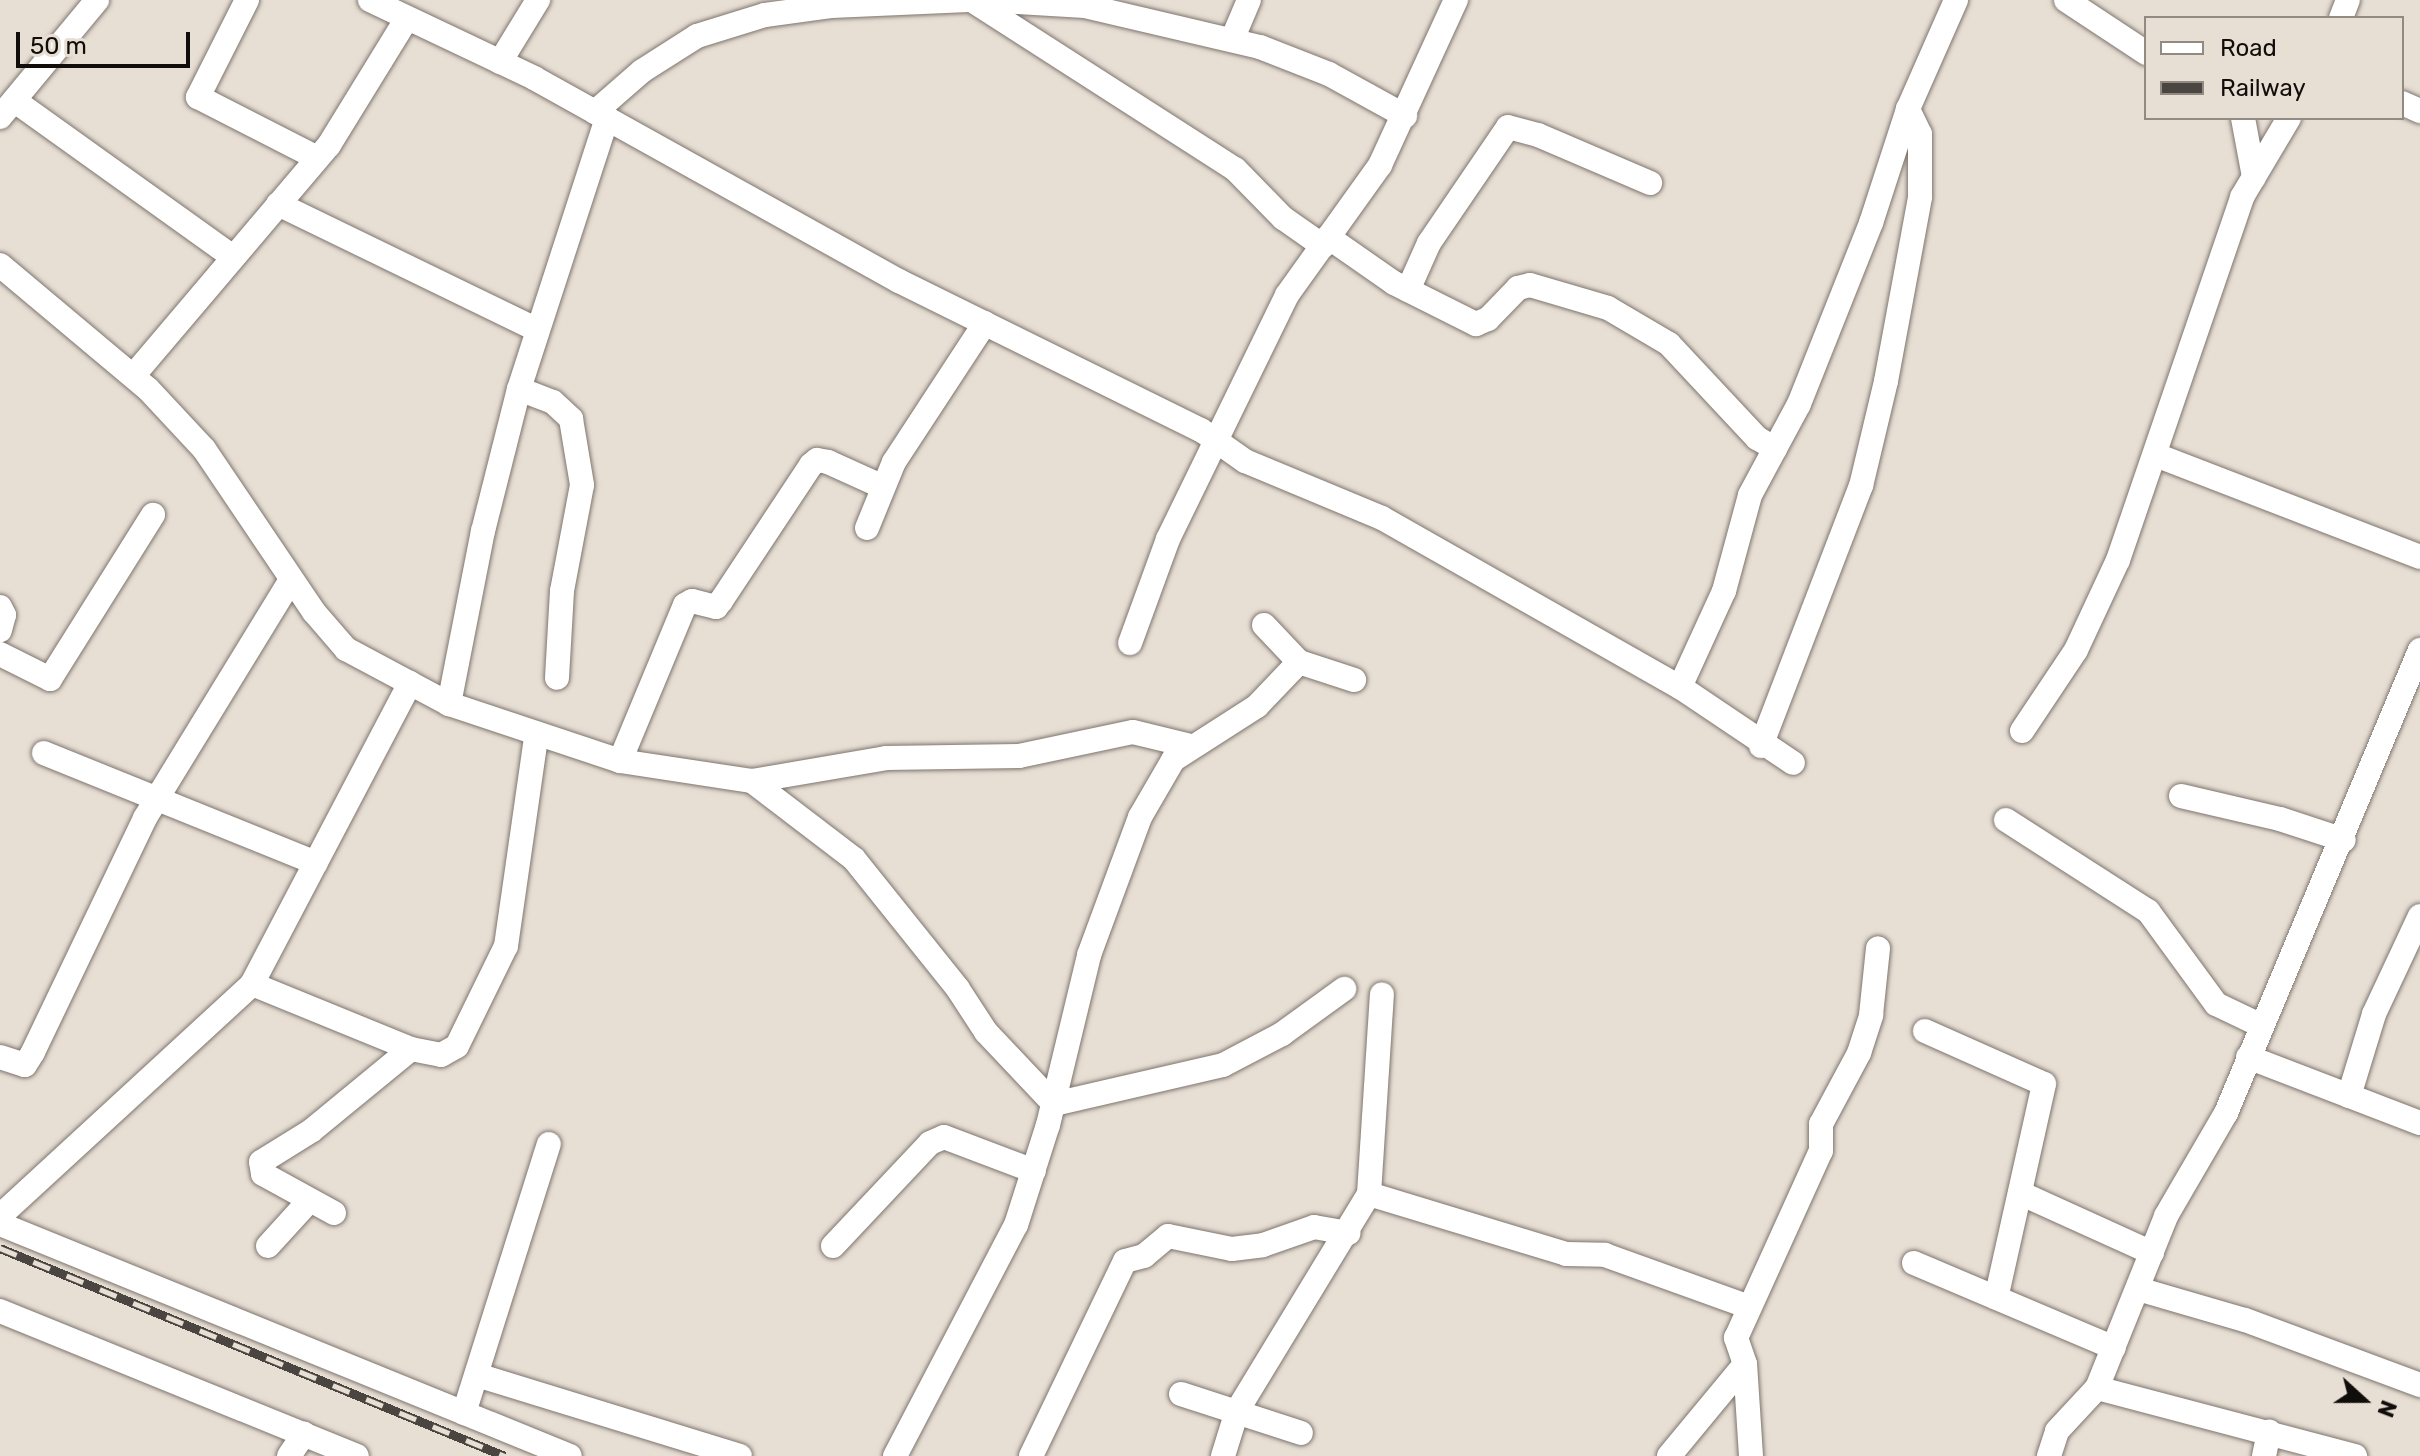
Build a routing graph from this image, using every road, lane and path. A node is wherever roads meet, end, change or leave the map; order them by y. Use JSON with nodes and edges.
{"nodes":[{"id":1,"x":97,"y":0,"type":"edge"},
{"id":2,"x":247,"y":0,"type":"edge"},
{"id":3,"x":370,"y":0,"type":"edge"},
{"id":4,"x":538,"y":0,"type":"edge"},
{"id":5,"x":959,"y":0,"type":"edge"},
{"id":6,"x":984,"y":0,"type":"edge"},
{"id":7,"x":1249,"y":0,"type":"edge"},
{"id":8,"x":1456,"y":0,"type":"edge"},
{"id":9,"x":1956,"y":0,"type":"edge"},
{"id":10,"x":2066,"y":0,"type":"edge"},
{"id":11,"x":794,"y":6,"type":"edge"},
{"id":12,"x":407,"y":18,"type":"junction"},
{"id":13,"x":1232,"y":40,"type":"junction"},
{"id":14,"x":2144,"y":52,"type":"edge"},
{"id":15,"x":500,"y":62,"type":"junction"},
{"id":16,"x":7,"y":109,"type":"edge"},
{"id":17,"x":1908,"y":109,"type":"junction"},
{"id":18,"x":601,"y":115,"type":"junction"},
{"id":19,"x":1405,"y":116,"type":"junction"},
{"id":20,"x":2243,"y":120,"type":"edge"},
{"id":21,"x":2288,"y":120,"type":"edge"},
{"id":22,"x":317,"y":158,"type":"junction"},
{"id":23,"x":2254,"y":177,"type":"junction"},
{"id":24,"x":1650,"y":183,"type":"dead end"},
{"id":25,"x":278,"y":204,"type":"junction"},
{"id":26,"x":1326,"y":241,"type":"junction"},
{"id":27,"x":233,"y":257,"type":"junction"},
{"id":28,"x":0,"y":265,"type":"edge"},
{"id":29,"x":1408,"y":290,"type":"junction"},
{"id":30,"x":985,"y":323,"type":"junction"},
{"id":31,"x":537,"y":330,"type":"junction"},
{"id":32,"x":133,"y":376,"type":"junction"},
{"id":33,"x":519,"y":389,"type":"junction"},
{"id":34,"x":1215,"y":438,"type":"junction"},
{"id":35,"x":1775,"y":449,"type":"junction"},
{"id":36,"x":2156,"y":455,"type":"junction"},
{"id":37,"x":883,"y":487,"type":"junction"},
{"id":38,"x":153,"y":515,"type":"dead end"},
{"id":39,"x":867,"y":528,"type":"dead end"},
{"id":40,"x":2420,"y":557,"type":"edge"},
{"id":41,"x":291,"y":580,"type":"junction"},
{"id":42,"x":0,"y":607,"type":"edge"},
{"id":43,"x":1264,"y":625,"type":"dead end"},
{"id":44,"x":0,"y":630,"type":"edge"},
{"id":45,"x":1130,"y":643,"type":"dead end"},
{"id":46,"x":2420,"y":650,"type":"edge"},
{"id":47,"x":0,"y":654,"type":"edge"},
{"id":48,"x":1299,"y":662,"type":"junction"},
{"id":49,"x":557,"y":678,"type":"dead end"},
{"id":50,"x":1354,"y":680,"type":"dead end"},
{"id":51,"x":410,"y":683,"type":"junction"},
{"id":52,"x":1680,"y":687,"type":"junction"},
{"id":53,"x":449,"y":704,"type":"junction"},
{"id":54,"x":2022,"y":731,"type":"dead end"},
{"id":55,"x":536,"y":737,"type":"junction"},
{"id":56,"x":1191,"y":746,"type":"junction"},
{"id":57,"x":1761,"y":746,"type":"junction"},
{"id":58,"x":44,"y":753,"type":"dead end"},
{"id":59,"x":620,"y":761,"type":"junction"},
{"id":60,"x":1793,"y":763,"type":"dead end"},
{"id":61,"x":752,"y":781,"type":"junction"},
{"id":62,"x":2181,"y":796,"type":"dead end"},
{"id":63,"x":155,"y":801,"type":"junction"},
{"id":64,"x":2006,"y":820,"type":"dead end"},
{"id":65,"x":2344,"y":840,"type":"junction"},
{"id":66,"x":316,"y":863,"type":"junction"},
{"id":67,"x":2420,"y":916,"type":"edge"},
{"id":68,"x":1878,"y":948,"type":"dead end"},
{"id":69,"x":252,"y":984,"type":"junction"},
{"id":70,"x":1344,"y":989,"type":"dead end"},
{"id":71,"x":1382,"y":994,"type":"dead end"},
{"id":72,"x":2262,"y":1026,"type":"junction"},
{"id":73,"x":1925,"y":1031,"type":"dead end"},
{"id":74,"x":411,"y":1049,"type":"junction"},
{"id":75,"x":0,"y":1057,"type":"edge"},
{"id":76,"x":2248,"y":1057,"type":"junction"},
{"id":77,"x":2349,"y":1096,"type":"junction"},
{"id":78,"x":1054,"y":1104,"type":"junction"},
{"id":79,"x":2420,"y":1123,"type":"edge"},
{"id":80,"x":549,"y":1144,"type":"dead end"},
{"id":81,"x":1034,"y":1171,"type":"junction"},
{"id":82,"x":2020,"y":1193,"type":"junction"},
{"id":83,"x":1369,"y":1194,"type":"junction"},
{"id":84,"x":309,"y":1201,"type":"junction"},
{"id":85,"x":334,"y":1213,"type":"dead end"},
{"id":86,"x":0,"y":1216,"type":"edge"},
{"id":87,"x":0,"y":1224,"type":"edge"},
{"id":88,"x":1348,"y":1233,"type":"junction"},
{"id":89,"x":268,"y":1246,"type":"dead end"},
{"id":90,"x":833,"y":1246,"type":"dead end"},
{"id":91,"x":2152,"y":1253,"type":"junction"},
{"id":92,"x":1914,"y":1263,"type":"dead end"},
{"id":93,"x":2138,"y":1289,"type":"junction"},
{"id":94,"x":1996,"y":1298,"type":"junction"},
{"id":95,"x":1747,"y":1306,"type":"junction"},
{"id":96,"x":0,"y":1311,"type":"edge"},
{"id":97,"x":2114,"y":1348,"type":"junction"},
{"id":98,"x":1745,"y":1364,"type":"junction"},
{"id":99,"x":477,"y":1375,"type":"junction"},
{"id":100,"x":2420,"y":1385,"type":"edge"},
{"id":101,"x":2097,"y":1388,"type":"junction"},
{"id":102,"x":1181,"y":1394,"type":"dead end"},
{"id":103,"x":1237,"y":1411,"type":"junction"},
{"id":104,"x":464,"y":1413,"type":"junction"},
{"id":105,"x":1301,"y":1433,"type":"dead end"},
{"id":106,"x":304,"y":1434,"type":"junction"},
{"id":107,"x":2266,"y":1444,"type":"edge"},
{"id":108,"x":289,"y":1456,"type":"edge"},
{"id":109,"x":357,"y":1456,"type":"edge"},
{"id":110,"x":570,"y":1456,"type":"edge"},
{"id":111,"x":740,"y":1456,"type":"edge"},
{"id":112,"x":895,"y":1456,"type":"edge"},
{"id":113,"x":1031,"y":1456,"type":"edge"},
{"id":114,"x":1223,"y":1456,"type":"edge"},
{"id":115,"x":1669,"y":1456,"type":"edge"},
{"id":116,"x":1751,"y":1456,"type":"edge"},
{"id":117,"x":2049,"y":1456,"type":"edge"},
{"id":118,"x":2355,"y":1456,"type":"edge"}],
"edges":[{"from":1,"to":16,"type":"street"},
{"from":2,"to":22,"type":"street"},
{"from":3,"to":12,"type":"street"},
{"from":4,"to":15,"type":"street"},
{"from":5,"to":11,"type":"street"},
{"from":5,"to":26,"type":"street"},
{"from":6,"to":13,"type":"street"},
{"from":7,"to":13,"type":"street"},
{"from":8,"to":19,"type":"street"},
{"from":9,"to":17,"type":"street"},
{"from":10,"to":14,"type":"street"},
{"from":11,"to":18,"type":"street"},
{"from":12,"to":15,"type":"street"},
{"from":12,"to":22,"type":"street"},
{"from":13,"to":19,"type":"street"},
{"from":15,"to":18,"type":"street"},
{"from":16,"to":27,"type":"street"},
{"from":17,"to":35,"type":"street"},
{"from":17,"to":57,"type":"street"},
{"from":18,"to":30,"type":"street"},
{"from":18,"to":31,"type":"street"},
{"from":19,"to":26,"type":"street"},
{"from":20,"to":23,"type":"street"},
{"from":21,"to":23,"type":"street"},
{"from":22,"to":25,"type":"street"},
{"from":23,"to":36,"type":"street"},
{"from":24,"to":29,"type":"street"},
{"from":25,"to":27,"type":"street"},
{"from":25,"to":31,"type":"street"},
{"from":26,"to":29,"type":"street"},
{"from":26,"to":34,"type":"street"},
{"from":27,"to":32,"type":"street"},
{"from":28,"to":32,"type":"street"},
{"from":29,"to":35,"type":"street"},
{"from":30,"to":34,"type":"street"},
{"from":30,"to":37,"type":"street"},
{"from":31,"to":33,"type":"street"},
{"from":32,"to":41,"type":"street"},
{"from":33,"to":49,"type":"street"},
{"from":33,"to":53,"type":"street"},
{"from":34,"to":45,"type":"street"},
{"from":34,"to":52,"type":"street"},
{"from":35,"to":52,"type":"street"},
{"from":36,"to":40,"type":"street"},
{"from":36,"to":54,"type":"street"},
{"from":37,"to":39,"type":"street"},
{"from":37,"to":59,"type":"street"},
{"from":38,"to":47,"type":"street"},
{"from":41,"to":51,"type":"street"},
{"from":41,"to":63,"type":"street"},
{"from":42,"to":44,"type":"street"},
{"from":43,"to":48,"type":"street"},
{"from":46,"to":65,"type":"street"},
{"from":48,"to":50,"type":"street"},
{"from":48,"to":56,"type":"street"},
{"from":51,"to":53,"type":"street"},
{"from":51,"to":66,"type":"street"},
{"from":52,"to":57,"type":"street"},
{"from":53,"to":55,"type":"street"},
{"from":55,"to":59,"type":"street"},
{"from":55,"to":74,"type":"street"},
{"from":56,"to":61,"type":"street"},
{"from":56,"to":78,"type":"street"},
{"from":57,"to":60,"type":"street"},
{"from":58,"to":63,"type":"street"},
{"from":59,"to":61,"type":"street"},
{"from":61,"to":78,"type":"street"},
{"from":62,"to":65,"type":"street"},
{"from":63,"to":66,"type":"street"},
{"from":63,"to":75,"type":"street"},
{"from":64,"to":72,"type":"street"},
{"from":65,"to":72,"type":"street"},
{"from":66,"to":69,"type":"street"},
{"from":67,"to":77,"type":"street"},
{"from":68,"to":95,"type":"street"},
{"from":69,"to":74,"type":"street"},
{"from":69,"to":86,"type":"street"},
{"from":70,"to":78,"type":"street"},
{"from":71,"to":83,"type":"street"},
{"from":72,"to":76,"type":"street"},
{"from":73,"to":82,"type":"street"},
{"from":74,"to":84,"type":"street"},
{"from":76,"to":77,"type":"street"},
{"from":76,"to":91,"type":"street"},
{"from":77,"to":79,"type":"street"},
{"from":78,"to":81,"type":"street"},
{"from":80,"to":99,"type":"street"},
{"from":81,"to":90,"type":"street"},
{"from":81,"to":112,"type":"street"},
{"from":82,"to":91,"type":"street"},
{"from":82,"to":94,"type":"street"},
{"from":83,"to":88,"type":"street"},
{"from":83,"to":95,"type":"street"},
{"from":84,"to":85,"type":"street"},
{"from":84,"to":89,"type":"street"},
{"from":87,"to":104,"type":"street"},
{"from":88,"to":103,"type":"street"},
{"from":88,"to":113,"type":"street"},
{"from":91,"to":93,"type":"street"},
{"from":92,"to":94,"type":"street"},
{"from":93,"to":97,"type":"street"},
{"from":93,"to":100,"type":"street"},
{"from":94,"to":97,"type":"street"},
{"from":95,"to":98,"type":"street"},
{"from":96,"to":106,"type":"street"},
{"from":97,"to":101,"type":"street"},
{"from":98,"to":115,"type":"street"},
{"from":98,"to":116,"type":"street"},
{"from":99,"to":104,"type":"street"},
{"from":99,"to":111,"type":"street"},
{"from":101,"to":107,"type":"street"},
{"from":101,"to":117,"type":"street"},
{"from":102,"to":103,"type":"street"},
{"from":103,"to":105,"type":"street"},
{"from":103,"to":114,"type":"street"},
{"from":104,"to":110,"type":"street"},
{"from":106,"to":108,"type":"street"},
{"from":106,"to":109,"type":"street"},
{"from":107,"to":118,"type":"street"}]}
